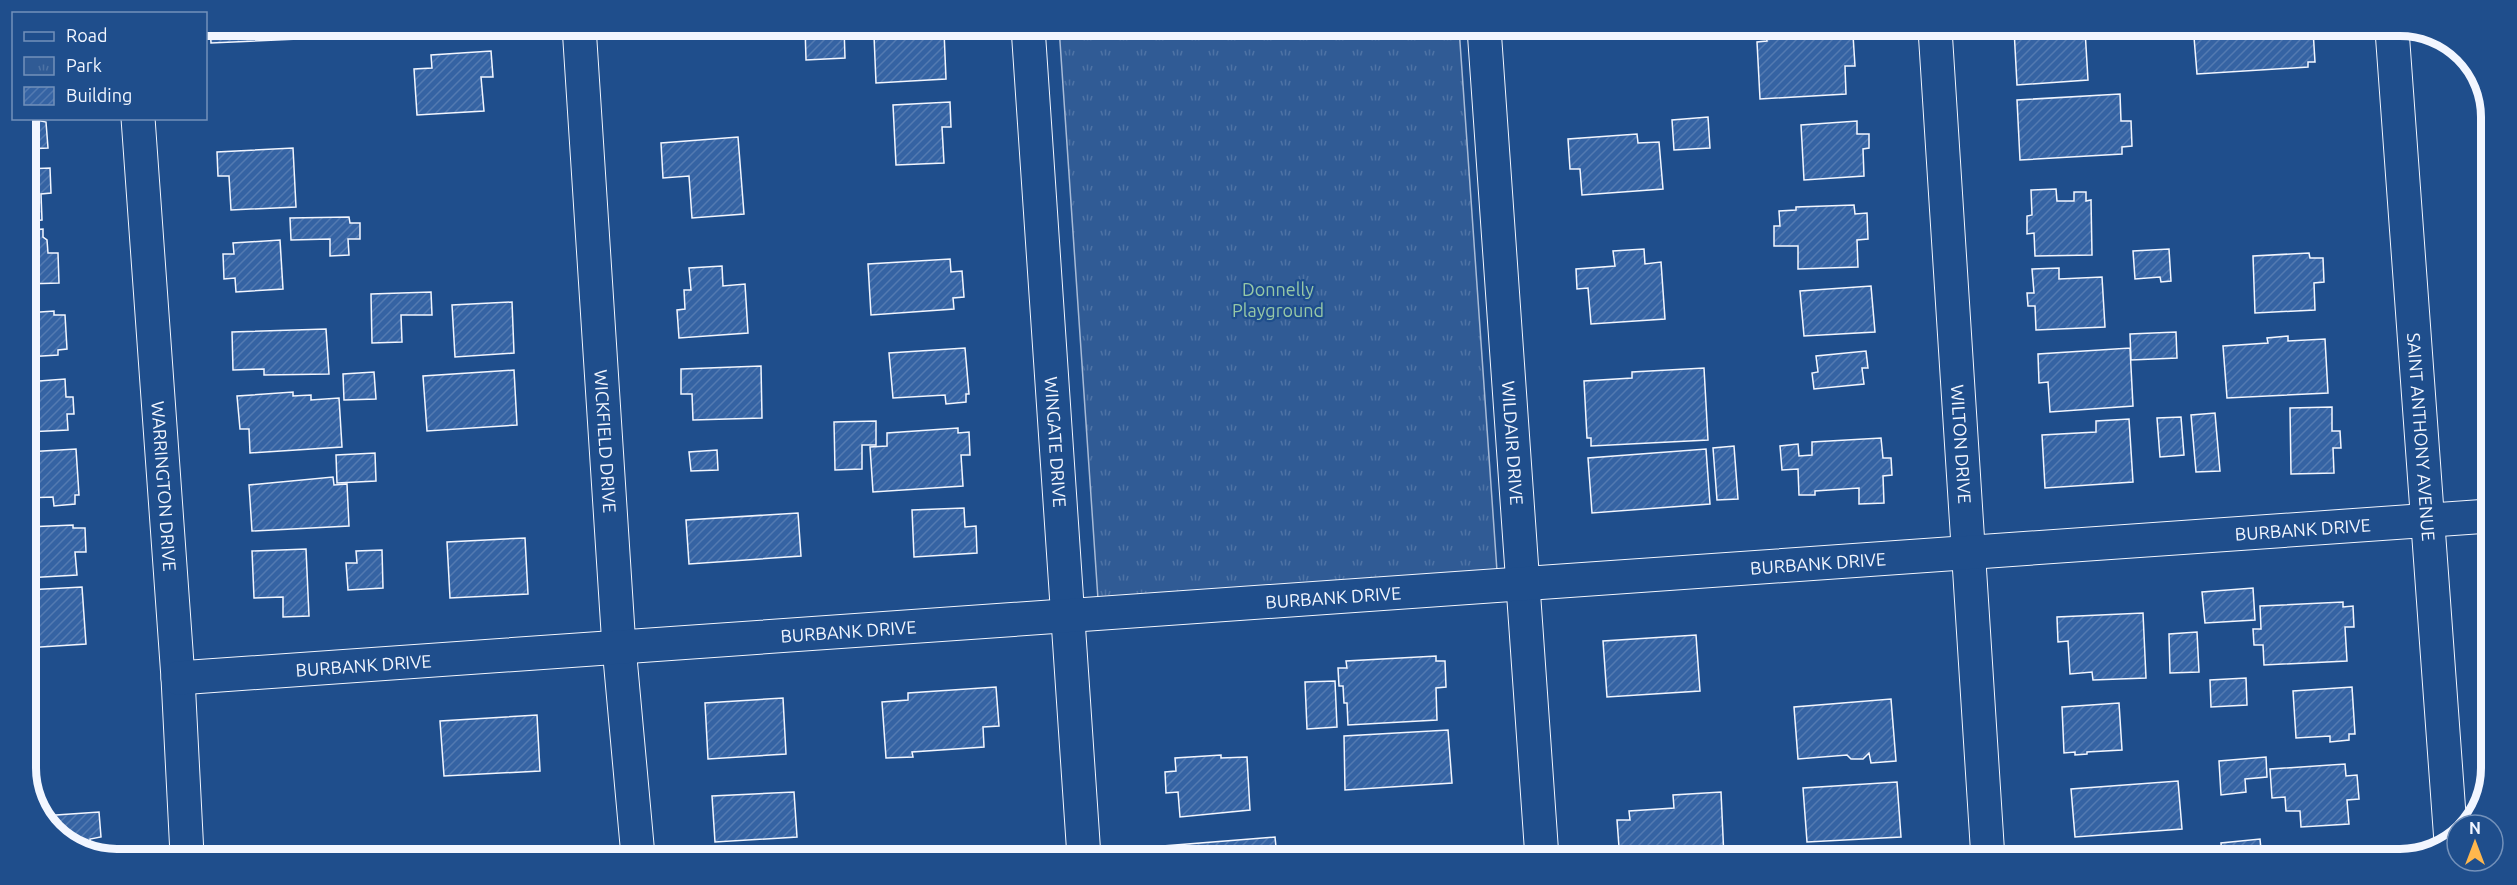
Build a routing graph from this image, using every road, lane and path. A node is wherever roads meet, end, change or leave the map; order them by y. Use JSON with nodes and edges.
{"nodes":[{"id":1,"x":580,"y":36,"type":"edge"},
{"id":2,"x":1029,"y":36,"type":"edge"},
{"id":3,"x":1485,"y":36,"type":"edge"},
{"id":4,"x":1935,"y":36,"type":"edge"},
{"id":5,"x":2392,"y":36,"type":"edge"},
{"id":6,"x":138,"y":120,"type":"edge"},
{"id":7,"x":2481,"y":517,"type":"edge"},
{"id":8,"x":2426,"y":520,"type":"junction"},
{"id":9,"x":1967,"y":552,"type":"junction"},
{"id":10,"x":1523,"y":583,"type":"junction"},
{"id":11,"x":1067,"y":615,"type":"junction"},
{"id":12,"x":619,"y":647,"type":"junction"},
{"id":13,"x":178,"y":678,"type":"junction"},
{"id":14,"x":2449,"y":813,"type":"edge"},
{"id":15,"x":187,"y":849,"type":"edge"},
{"id":16,"x":637,"y":849,"type":"edge"},
{"id":17,"x":1083,"y":849,"type":"edge"},
{"id":18,"x":1541,"y":849,"type":"edge"},
{"id":19,"x":1987,"y":849,"type":"edge"}],
"edges":[{"from":1,"to":12,"type":"street","name":"WICKFIELD DRIVE"},
{"from":2,"to":11,"type":"street","name":"WINGATE DRIVE"},
{"from":3,"to":10,"type":"street","name":"WILDAIR DRIVE"},
{"from":4,"to":9,"type":"street","name":"WILTON DRIVE"},
{"from":5,"to":8,"type":"street","name":"SAINT ANTHONY AVENUE"},
{"from":6,"to":13,"type":"street","name":"WARRINGTON DRIVE"},
{"from":7,"to":8,"type":"street","name":"BURBANK DRIVE"},
{"from":8,"to":9,"type":"street","name":"BURBANK DRIVE"},
{"from":8,"to":14,"type":"street","name":"SAINT ANTHONY AVENUE"},
{"from":9,"to":10,"type":"street","name":"BURBANK DRIVE"},
{"from":9,"to":19,"type":"street","name":"WILTON DRIVE"},
{"from":10,"to":11,"type":"street","name":"BURBANK DRIVE"},
{"from":10,"to":18,"type":"street","name":"WILDAIR DRIVE"},
{"from":11,"to":12,"type":"street","name":"BURBANK DRIVE"},
{"from":11,"to":17,"type":"street","name":"WINGATE DRIVE"},
{"from":12,"to":13,"type":"street","name":"BURBANK DRIVE"},
{"from":12,"to":16,"type":"street","name":"WICKFIELD DRIVE"},
{"from":13,"to":15,"type":"street","name":"WARRINGTON DRIVE"}]}
